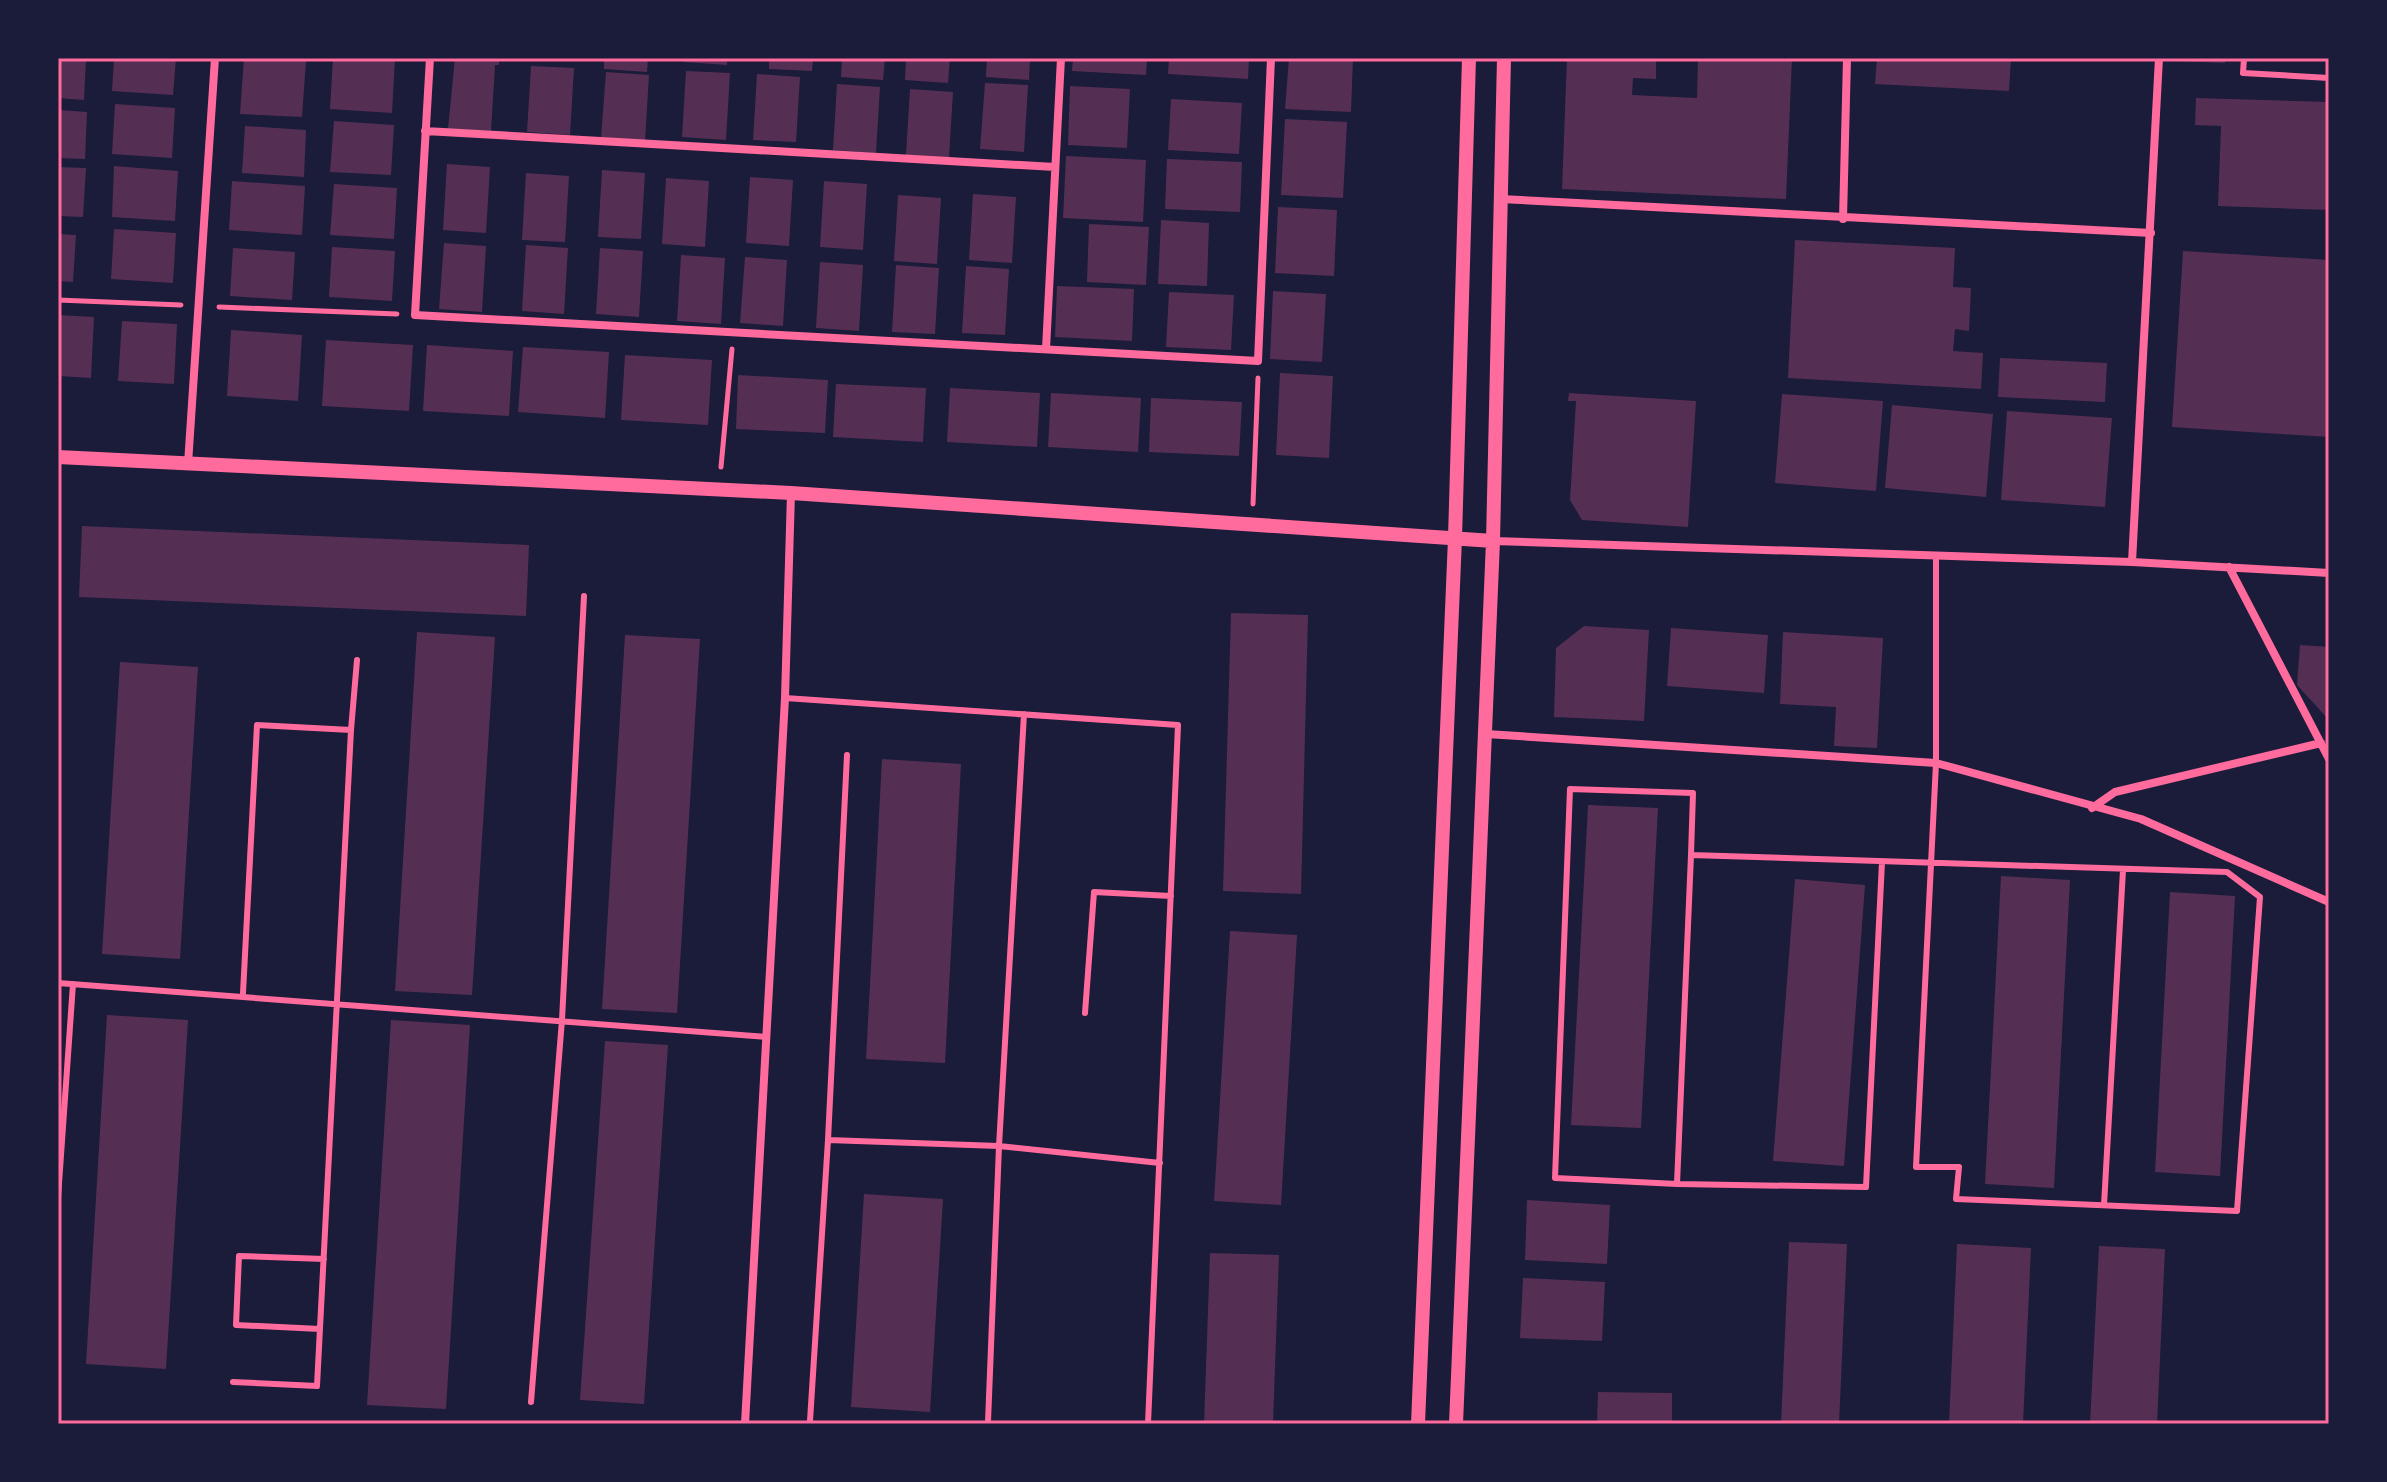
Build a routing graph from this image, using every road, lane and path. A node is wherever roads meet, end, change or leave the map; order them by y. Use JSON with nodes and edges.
{"nodes":[{"id":1,"x":215,"y":58,"type":"edge"},
{"id":2,"x":430,"y":58,"type":"edge"},
{"id":3,"x":1061,"y":58,"type":"edge"},
{"id":4,"x":1271,"y":58,"type":"edge"},
{"id":5,"x":1469,"y":58,"type":"edge"},
{"id":6,"x":1504,"y":58,"type":"edge"},
{"id":7,"x":1847,"y":58,"type":"edge"},
{"id":8,"x":2159,"y":58,"type":"edge"},
{"id":9,"x":2244,"y":58,"type":"edge"},
{"id":10,"x":2329,"y":78,"type":"edge"},
{"id":11,"x":425,"y":131,"type":"junction"},
{"id":12,"x":1055,"y":167,"type":"junction"},
{"id":13,"x":1500,"y":199,"type":"junction"},
{"id":14,"x":1843,"y":219,"type":"junction"},
{"id":15,"x":2151,"y":233,"type":"junction"},
{"id":16,"x":58,"y":300,"type":"edge"},
{"id":17,"x":200,"y":306,"type":"junction"},
{"id":18,"x":415,"y":315,"type":"junction"},
{"id":19,"x":733,"y":332,"type":"junction"},
{"id":20,"x":1046,"y":349,"type":"junction"},
{"id":21,"x":1258,"y":361,"type":"junction"},
{"id":22,"x":58,"y":457,"type":"edge"},
{"id":23,"x":188,"y":464,"type":"junction"},
{"id":24,"x":719,"y":491,"type":"junction"},
{"id":25,"x":791,"y":493,"type":"junction"},
{"id":26,"x":1253,"y":525,"type":"junction"},
{"id":27,"x":1455,"y":538,"type":"junction"},
{"id":28,"x":1493,"y":541,"type":"junction"},
{"id":29,"x":1936,"y":556,"type":"junction"},
{"id":30,"x":2132,"y":562,"type":"junction"},
{"id":31,"x":2229,"y":567,"type":"junction"},
{"id":32,"x":2329,"y":573,"type":"edge"},
{"id":33,"x":584,"y":596,"type":"dead end"},
{"id":34,"x":357,"y":660,"type":"dead end"},
{"id":35,"x":785,"y":698,"type":"junction"},
{"id":36,"x":1024,"y":714,"type":"junction"},
{"id":37,"x":351,"y":730,"type":"junction"},
{"id":38,"x":1486,"y":734,"type":"junction"},
{"id":39,"x":2321,"y":743,"type":"junction"},
{"id":40,"x":847,"y":755,"type":"dead end"},
{"id":41,"x":2329,"y":759,"type":"edge"},
{"id":42,"x":1936,"y":763,"type":"junction"},
{"id":43,"x":2092,"y":808,"type":"junction"},
{"id":44,"x":1691,"y":855,"type":"junction"},
{"id":45,"x":1882,"y":862,"type":"junction"},
{"id":46,"x":1931,"y":863,"type":"junction"},
{"id":47,"x":2123,"y":870,"type":"junction"},
{"id":48,"x":1171,"y":896,"type":"junction"},
{"id":49,"x":2329,"y":902,"type":"edge"},
{"id":50,"x":58,"y":983,"type":"edge"},
{"id":51,"x":73,"y":984,"type":"junction"},
{"id":52,"x":243,"y":993,"type":"junction"},
{"id":53,"x":337,"y":1004,"type":"junction"},
{"id":54,"x":1085,"y":1013,"type":"dead end"},
{"id":55,"x":562,"y":1020,"type":"junction"},
{"id":56,"x":767,"y":1037,"type":"junction"},
{"id":57,"x":828,"y":1140,"type":"junction"},
{"id":58,"x":999,"y":1146,"type":"junction"},
{"id":59,"x":1160,"y":1163,"type":"junction"},
{"id":60,"x":1677,"y":1184,"type":"junction"},
{"id":61,"x":58,"y":1198,"type":"edge"},
{"id":62,"x":2104,"y":1205,"type":"junction"},
{"id":63,"x":324,"y":1259,"type":"junction"},
{"id":64,"x":320,"y":1329,"type":"junction"},
{"id":65,"x":233,"y":1382,"type":"dead end"},
{"id":66,"x":531,"y":1402,"type":"dead end"},
{"id":67,"x":810,"y":1421,"type":"dead end"},
{"id":68,"x":988,"y":1422,"type":"dead end"},
{"id":69,"x":745,"y":1424,"type":"edge"},
{"id":70,"x":1148,"y":1424,"type":"edge"},
{"id":71,"x":1418,"y":1424,"type":"edge"},
{"id":72,"x":1456,"y":1424,"type":"edge"}],
"edges":[{"from":1,"to":17,"type":"street"},
{"from":2,"to":11,"type":"street"},
{"from":3,"to":12,"type":"street"},
{"from":4,"to":21,"type":"street"},
{"from":5,"to":27,"type":"street"},
{"from":6,"to":13,"type":"street"},
{"from":7,"to":14,"type":"street"},
{"from":8,"to":15,"type":"street"},
{"from":9,"to":10,"type":"lane"},
{"from":11,"to":12,"type":"street"},
{"from":11,"to":18,"type":"street"},
{"from":12,"to":20,"type":"street"},
{"from":13,"to":14,"type":"street"},
{"from":13,"to":28,"type":"street"},
{"from":14,"to":15,"type":"street"},
{"from":15,"to":30,"type":"street"},
{"from":16,"to":17,"type":"path"},
{"from":17,"to":18,"type":"path"},
{"from":17,"to":23,"type":"street"},
{"from":18,"to":19,"type":"street"},
{"from":19,"to":20,"type":"street"},
{"from":19,"to":24,"type":"path"},
{"from":20,"to":21,"type":"street"},
{"from":21,"to":26,"type":"path"},
{"from":22,"to":23,"type":"street"},
{"from":23,"to":24,"type":"street"},
{"from":24,"to":25,"type":"street"},
{"from":25,"to":26,"type":"street"},
{"from":25,"to":35,"type":"street"},
{"from":26,"to":27,"type":"street"},
{"from":27,"to":28,"type":"street"},
{"from":27,"to":71,"type":"street"},
{"from":28,"to":29,"type":"street"},
{"from":28,"to":38,"type":"street"},
{"from":29,"to":30,"type":"street"},
{"from":29,"to":42,"type":"lane"},
{"from":30,"to":31,"type":"street"},
{"from":31,"to":32,"type":"street"},
{"from":31,"to":39,"type":"street"},
{"from":33,"to":55,"type":"lane"},
{"from":34,"to":37,"type":"lane"},
{"from":35,"to":36,"type":"lane"},
{"from":35,"to":56,"type":"street"},
{"from":36,"to":48,"type":"lane"},
{"from":36,"to":58,"type":"lane"},
{"from":37,"to":52,"type":"lane"},
{"from":37,"to":53,"type":"lane"},
{"from":38,"to":42,"type":"street"},
{"from":38,"to":72,"type":"street"},
{"from":39,"to":41,"type":"street"},
{"from":39,"to":43,"type":"street"},
{"from":40,"to":57,"type":"lane"},
{"from":42,"to":43,"type":"street"},
{"from":42,"to":46,"type":"lane"},
{"from":43,"to":49,"type":"street"},
{"from":44,"to":45,"type":"lane"},
{"from":44,"to":60,"type":"lane"},
{"from":44,"to":60,"type":"lane"},
{"from":45,"to":46,"type":"lane"},
{"from":45,"to":60,"type":"lane"},
{"from":46,"to":47,"type":"lane"},
{"from":46,"to":62,"type":"lane"},
{"from":47,"to":62,"type":"lane"},
{"from":47,"to":62,"type":"lane"},
{"from":48,"to":54,"type":"lane"},
{"from":48,"to":59,"type":"lane"},
{"from":50,"to":51,"type":"lane"},
{"from":51,"to":52,"type":"lane"},
{"from":51,"to":61,"type":"lane"},
{"from":52,"to":53,"type":"lane"},
{"from":53,"to":55,"type":"lane"},
{"from":53,"to":63,"type":"lane"},
{"from":55,"to":56,"type":"lane"},
{"from":55,"to":66,"type":"lane"},
{"from":56,"to":69,"type":"street"},
{"from":57,"to":58,"type":"lane"},
{"from":57,"to":67,"type":"lane"},
{"from":58,"to":59,"type":"lane"},
{"from":58,"to":68,"type":"lane"},
{"from":59,"to":70,"type":"lane"},
{"from":63,"to":64,"type":"lane"},
{"from":63,"to":64,"type":"lane"},
{"from":64,"to":65,"type":"lane"}]}
